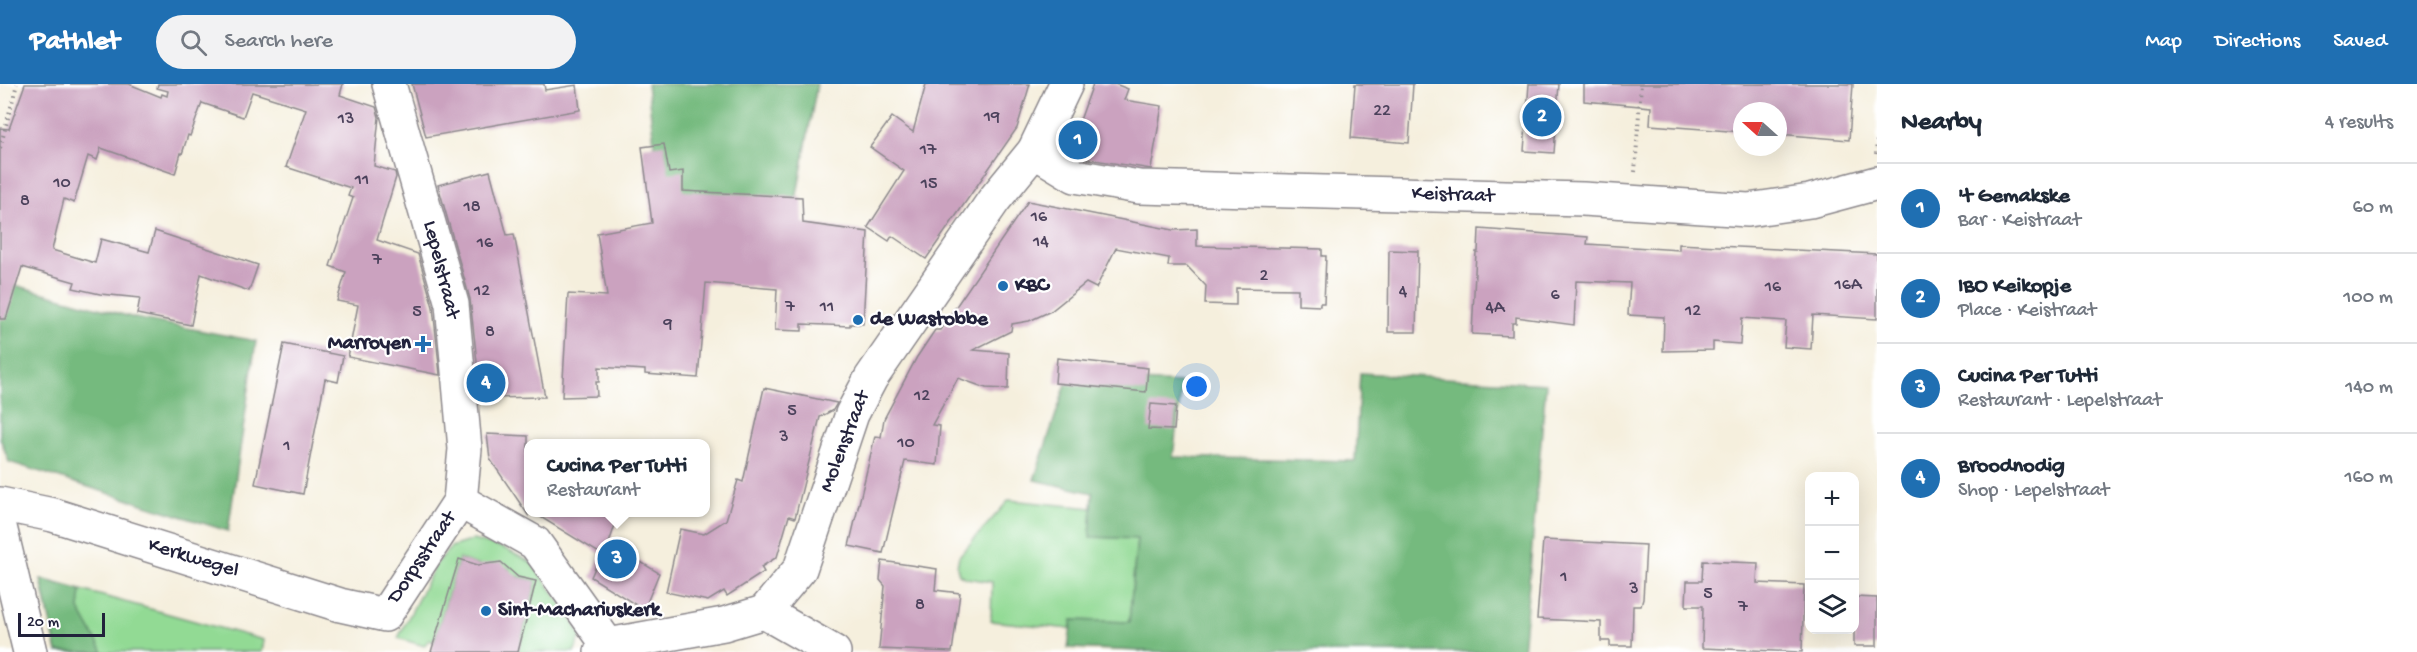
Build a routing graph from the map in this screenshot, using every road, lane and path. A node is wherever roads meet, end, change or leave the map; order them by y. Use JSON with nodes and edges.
{"nodes":[{"id":1,"x":17,"y":84,"type":"edge"},
{"id":2,"x":389,"y":84,"type":"edge"},
{"id":3,"x":1066,"y":84,"type":"edge"},
{"id":4,"x":1641,"y":84,"type":"edge"},
{"id":5,"x":0,"y":147,"type":"edge"},
{"id":6,"x":1034,"y":152,"type":"junction"},
{"id":7,"x":1877,"y":183,"type":"edge"},
{"id":8,"x":1632,"y":202,"type":"junction"},
{"id":9,"x":460,"y":501,"type":"junction"},
{"id":10,"x":0,"y":504,"type":"edge"},
{"id":11,"x":0,"y":527,"type":"edge"},
{"id":12,"x":764,"y":612,"type":"junction"},
{"id":13,"x":385,"y":615,"type":"joint"},
{"id":14,"x":604,"y":649,"type":"edge"},
{"id":15,"x":30,"y":652,"type":"edge"},
{"id":16,"x":834,"y":652,"type":"edge"}],
"edges":[{"from":1,"to":5,"type":"path"},
{"from":2,"to":9,"type":"street","name":"Lepelstraat"},
{"from":3,"to":6,"type":"street","name":"Molenstraat"},
{"from":4,"to":8,"type":"path"},
{"from":6,"to":8,"type":"street","name":"Keistraat"},
{"from":6,"to":12,"type":"street","name":"Molenstraat"},
{"from":7,"to":8,"type":"street","name":"Keistraat"},
{"from":9,"to":13,"type":"street","name":"Dorpsstraat"},
{"from":9,"to":14,"type":"street"},
{"from":10,"to":13,"type":"street","name":"Kerkwegel"},
{"from":11,"to":15,"type":"street"},
{"from":12,"to":14,"type":"street"},
{"from":12,"to":16,"type":"street"}]}
